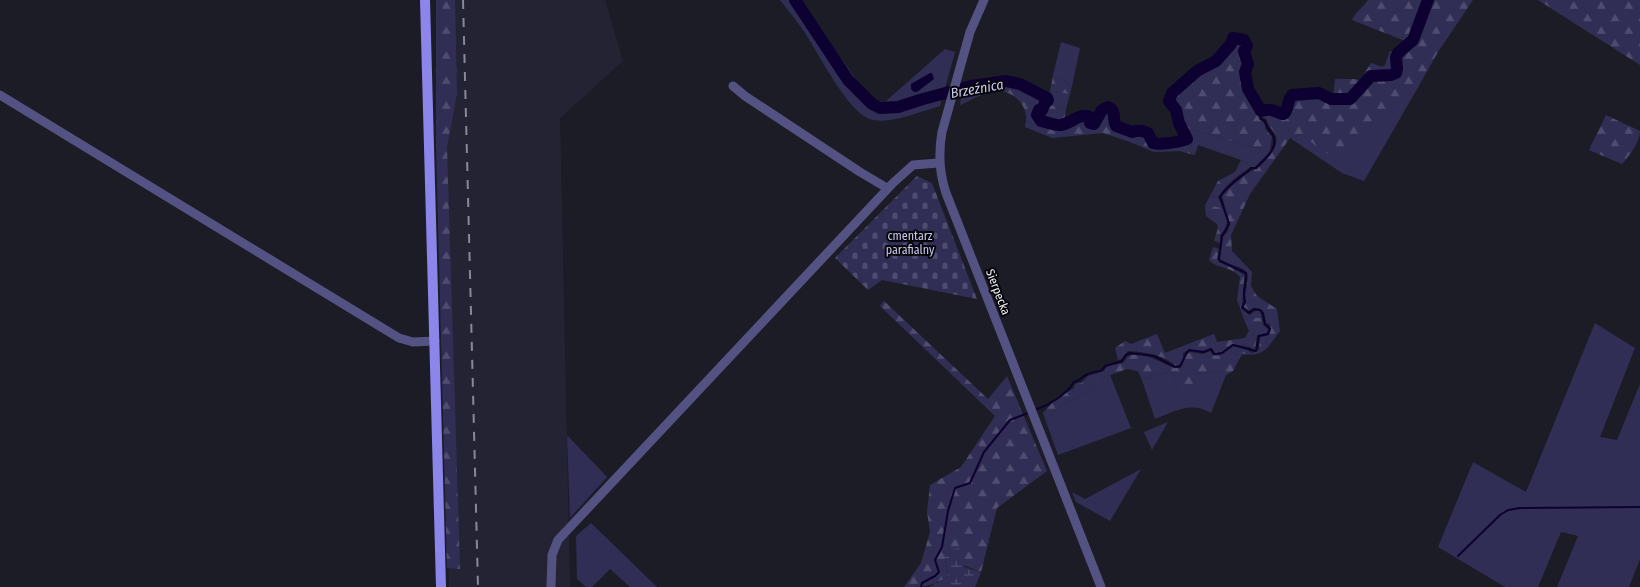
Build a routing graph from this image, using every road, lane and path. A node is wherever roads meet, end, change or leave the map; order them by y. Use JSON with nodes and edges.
{"nodes":[{"id":1,"x":425,"y":0,"type":"edge"},
{"id":2,"x":984,"y":0,"type":"edge"},
{"id":3,"x":733,"y":86,"type":"dead end"},
{"id":4,"x":0,"y":95,"type":"edge"},
{"id":5,"x":938,"y":163,"type":"junction"},
{"id":6,"x":887,"y":188,"type":"junction"},
{"id":7,"x":435,"y":341,"type":"junction"},
{"id":8,"x":441,"y":587,"type":"edge"},
{"id":9,"x":552,"y":587,"type":"edge"},
{"id":10,"x":1101,"y":587,"type":"edge"}],
"edges":[{"from":1,"to":7,"type":"main road"},
{"from":2,"to":5,"type":"street","name":"Sierpecka"},
{"from":3,"to":6,"type":"street"},
{"from":4,"to":7,"type":"street"},
{"from":5,"to":6,"type":"street"},
{"from":5,"to":10,"type":"street","name":"Sierpecka"},
{"from":6,"to":9,"type":"street"},
{"from":7,"to":8,"type":"main road"}]}
